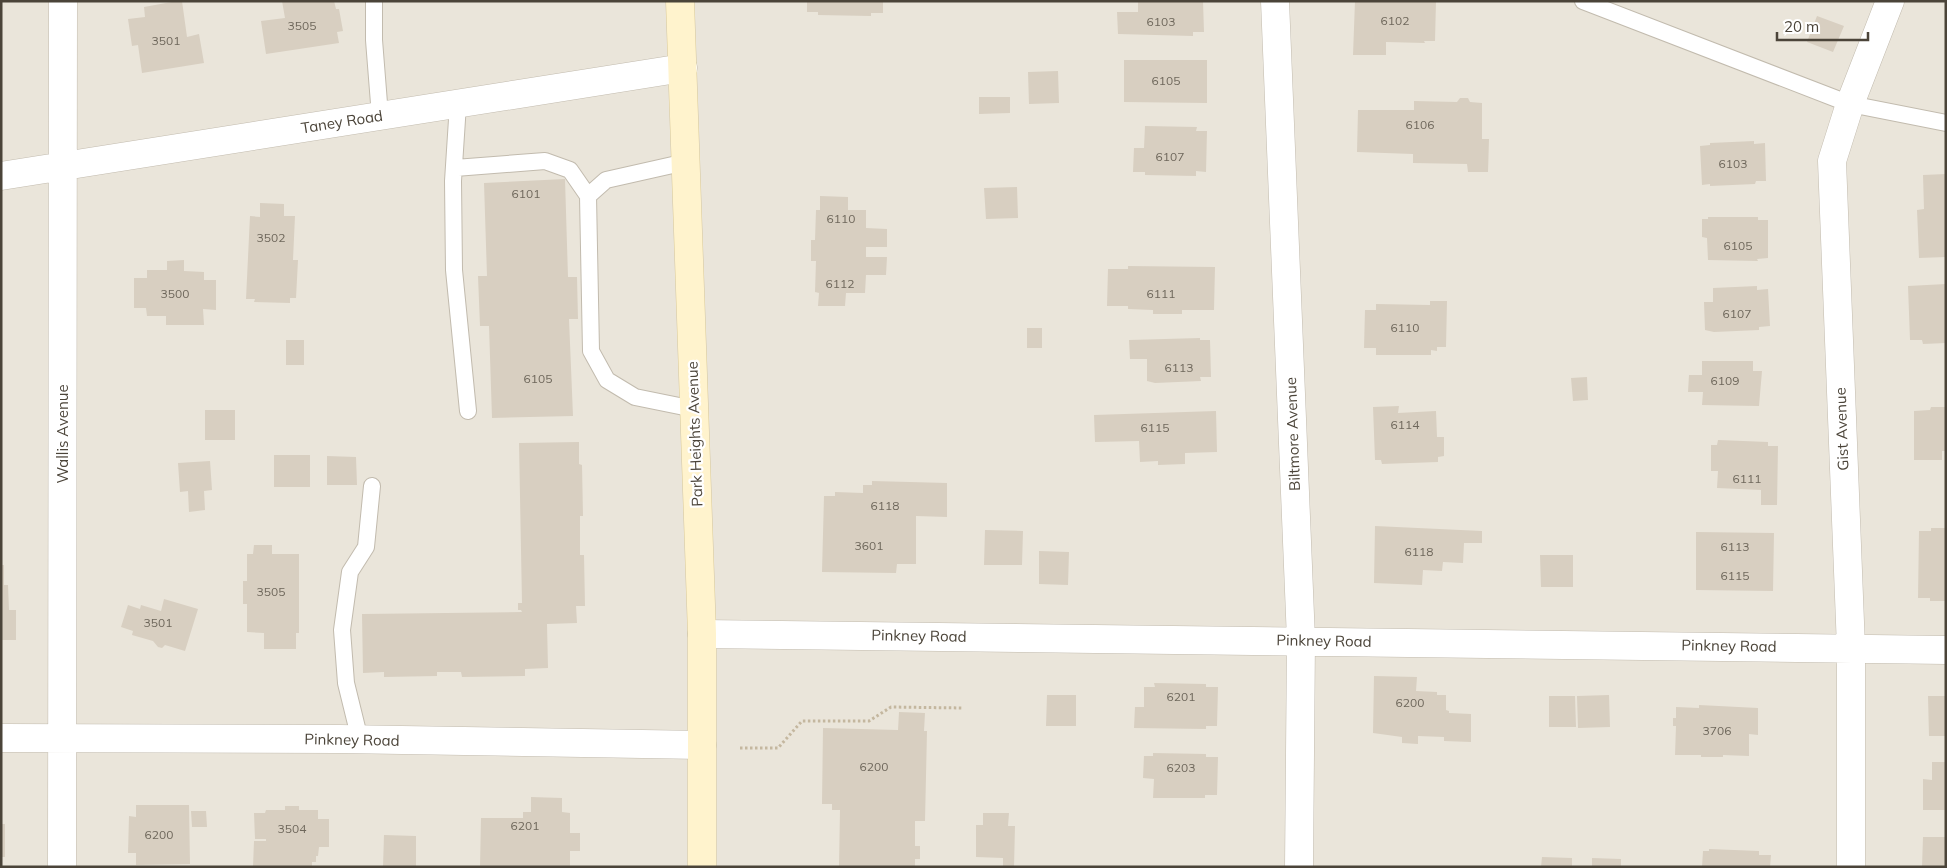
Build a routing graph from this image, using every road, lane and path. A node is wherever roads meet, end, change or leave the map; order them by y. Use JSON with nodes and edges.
{"nodes":[{"id":1,"x":63,"y":1,"type":"edge"},
{"id":2,"x":374,"y":1,"type":"edge"},
{"id":3,"x":680,"y":1,"type":"edge"},
{"id":4,"x":1275,"y":1,"type":"edge"},
{"id":5,"x":1583,"y":1,"type":"edge"},
{"id":6,"x":1890,"y":1,"type":"edge"},
{"id":7,"x":683,"y":68,"type":"junction"},
{"id":8,"x":458,"y":104,"type":"junction"},
{"id":9,"x":1850,"y":104,"type":"junction"},
{"id":10,"x":380,"y":116,"type":"junction"},
{"id":11,"x":1946,"y":123,"type":"edge"},
{"id":12,"x":686,"y":162,"type":"junction"},
{"id":13,"x":64,"y":166,"type":"junction"},
{"id":14,"x":455,"y":168,"type":"junction"},
{"id":15,"x":1,"y":176,"type":"edge"},
{"id":16,"x":588,"y":196,"type":"junction"},
{"id":17,"x":694,"y":409,"type":"junction"},
{"id":18,"x":468,"y":411,"type":"dead end"},
{"id":19,"x":372,"y":486,"type":"dead end"},
{"id":20,"x":702,"y":634,"type":"junction"},
{"id":21,"x":1301,"y":640,"type":"junction"},
{"id":22,"x":1851,"y":648,"type":"junction"},
{"id":23,"x":1946,"y":650,"type":"edge"},
{"id":24,"x":963,"y":708,"type":"dead end"},
{"id":25,"x":1,"y":738,"type":"edge"},
{"id":26,"x":62,"y":738,"type":"junction"},
{"id":27,"x":360,"y":740,"type":"junction"},
{"id":28,"x":702,"y":745,"type":"junction"},
{"id":29,"x":740,"y":748,"type":"dead end"},
{"id":30,"x":62,"y":867,"type":"edge"},
{"id":31,"x":702,"y":867,"type":"edge"},
{"id":32,"x":1299,"y":867,"type":"edge"},
{"id":33,"x":1851,"y":867,"type":"edge"}],
"edges":[{"from":1,"to":13,"type":"street","name":"Wallis Avenue"},
{"from":2,"to":10,"type":"lane"},
{"from":3,"to":7,"type":"main road","name":"Park Heights Avenue"},
{"from":4,"to":21,"type":"street","name":"Biltmore Avenue"},
{"from":5,"to":9,"type":"lane"},
{"from":6,"to":9,"type":"street","name":"Gist Avenue"},
{"from":7,"to":8,"type":"street","name":"Taney Road"},
{"from":7,"to":12,"type":"main road","name":"Park Heights Avenue"},
{"from":8,"to":10,"type":"street","name":"Taney Road"},
{"from":8,"to":14,"type":"lane"},
{"from":9,"to":11,"type":"lane"},
{"from":9,"to":22,"type":"street","name":"Gist Avenue"},
{"from":10,"to":13,"type":"street","name":"Taney Road"},
{"from":12,"to":16,"type":"lane"},
{"from":12,"to":17,"type":"main road","name":"Park Heights Avenue"},
{"from":13,"to":15,"type":"street","name":"Taney Road"},
{"from":13,"to":26,"type":"street","name":"Wallis Avenue"},
{"from":14,"to":16,"type":"lane"},
{"from":14,"to":18,"type":"lane"},
{"from":16,"to":17,"type":"lane"},
{"from":17,"to":20,"type":"main road","name":"Park Heights Avenue"},
{"from":19,"to":27,"type":"lane"},
{"from":20,"to":21,"type":"street","name":"Pinkney Road"},
{"from":20,"to":28,"type":"main road","name":"Park Heights Avenue"},
{"from":21,"to":22,"type":"street","name":"Pinkney Road"},
{"from":21,"to":32,"type":"street","name":"Biltmore Avenue"},
{"from":22,"to":23,"type":"street","name":"Pinkney Road"},
{"from":22,"to":33,"type":"street","name":"Gist Avenue"},
{"from":24,"to":29,"type":"path"},
{"from":25,"to":26,"type":"street","name":"Pinkney Road"},
{"from":26,"to":27,"type":"street","name":"Pinkney Road"},
{"from":26,"to":30,"type":"street","name":"Wallis Avenue"},
{"from":27,"to":28,"type":"street","name":"Pinkney Road"},
{"from":28,"to":31,"type":"main road","name":"Park Heights Avenue"}]}
